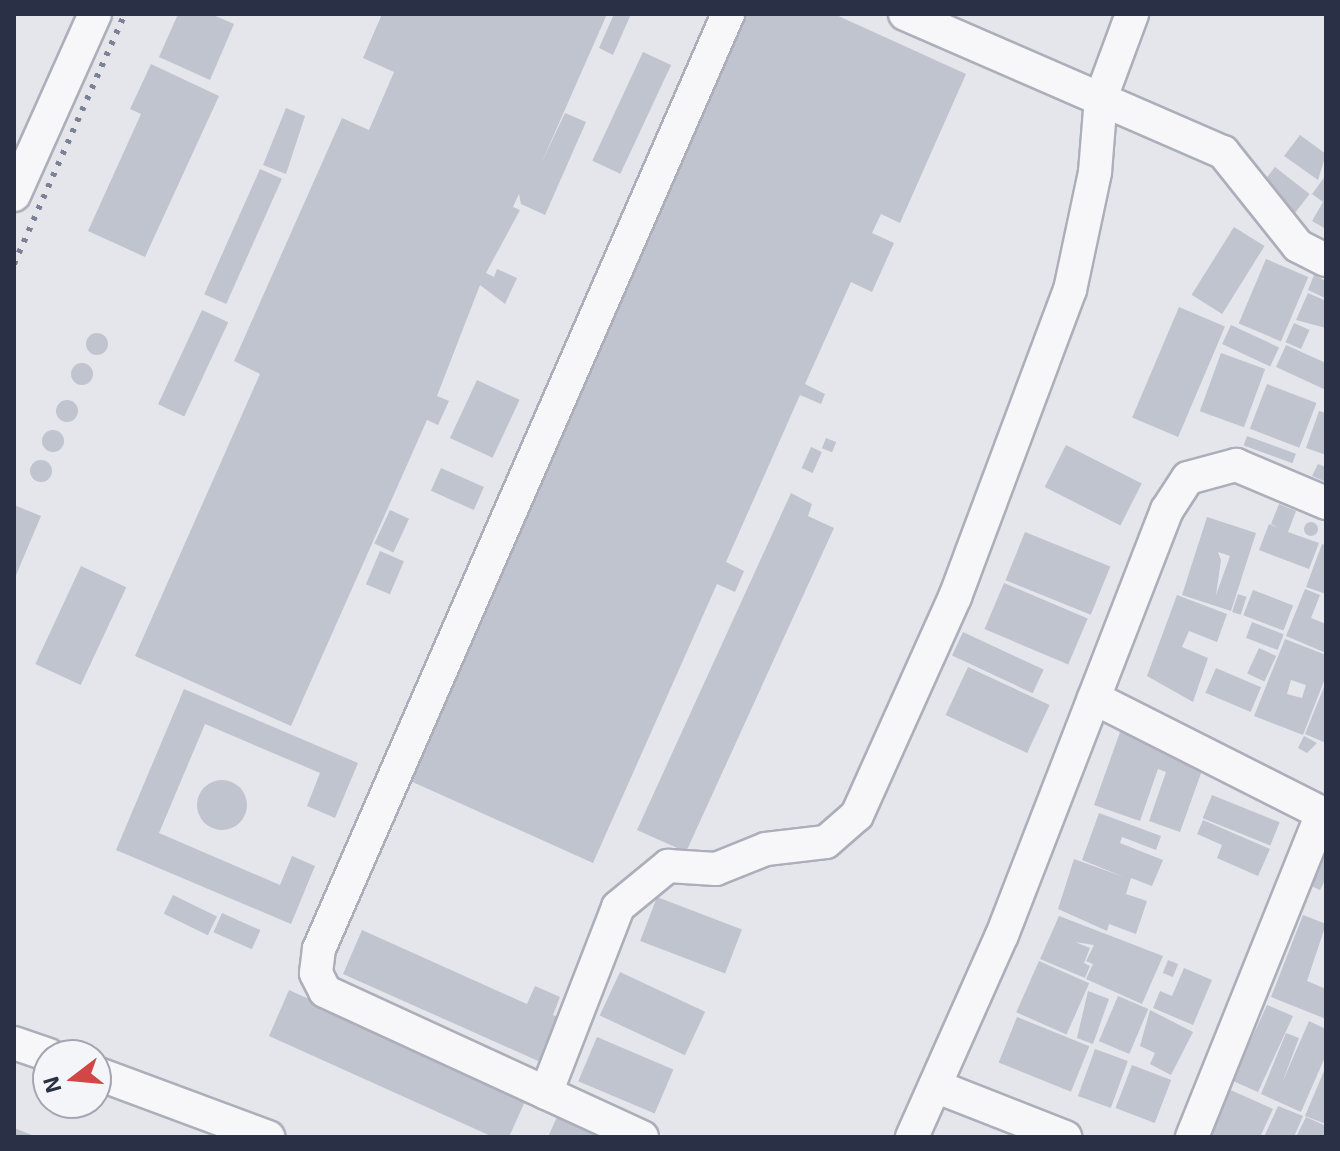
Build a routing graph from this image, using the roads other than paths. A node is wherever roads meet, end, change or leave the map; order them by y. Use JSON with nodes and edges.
{"nodes":[{"id":1,"x":95,"y":14,"type":"edge"},
{"id":2,"x":728,"y":14,"type":"edge"},
{"id":3,"x":905,"y":14,"type":"edge"},
{"id":4,"x":1132,"y":14,"type":"edge"},
{"id":5,"x":1101,"y":98,"type":"junction"},
{"id":6,"x":14,"y":195,"type":"edge"},
{"id":7,"x":1326,"y":260,"type":"edge"},
{"id":8,"x":1326,"y":503,"type":"edge"},
{"id":9,"x":1094,"y":698,"type":"junction"},
{"id":10,"x":1324,"y":814,"type":"edge"},
{"id":11,"x":112,"y":1079,"type":"edge"},
{"id":12,"x":935,"y":1086,"type":"junction"},
{"id":13,"x":546,"y":1093,"type":"junction"},
{"id":14,"x":268,"y":1137,"type":"edge"},
{"id":15,"x":642,"y":1137,"type":"edge"},
{"id":16,"x":912,"y":1137,"type":"edge"},
{"id":17,"x":1065,"y":1137,"type":"edge"},
{"id":18,"x":1192,"y":1137,"type":"edge"}],
"edges":[{"from":1,"to":6,"type":"street"},
{"from":2,"to":13,"type":"street"},
{"from":3,"to":5,"type":"street"},
{"from":4,"to":5,"type":"street"},
{"from":5,"to":7,"type":"street"},
{"from":5,"to":13,"type":"street"},
{"from":8,"to":9,"type":"street"},
{"from":9,"to":10,"type":"street"},
{"from":9,"to":12,"type":"street"},
{"from":10,"to":18,"type":"street"},
{"from":11,"to":14,"type":"street"},
{"from":12,"to":16,"type":"street"},
{"from":12,"to":17,"type":"street"},
{"from":13,"to":15,"type":"street"}]}
